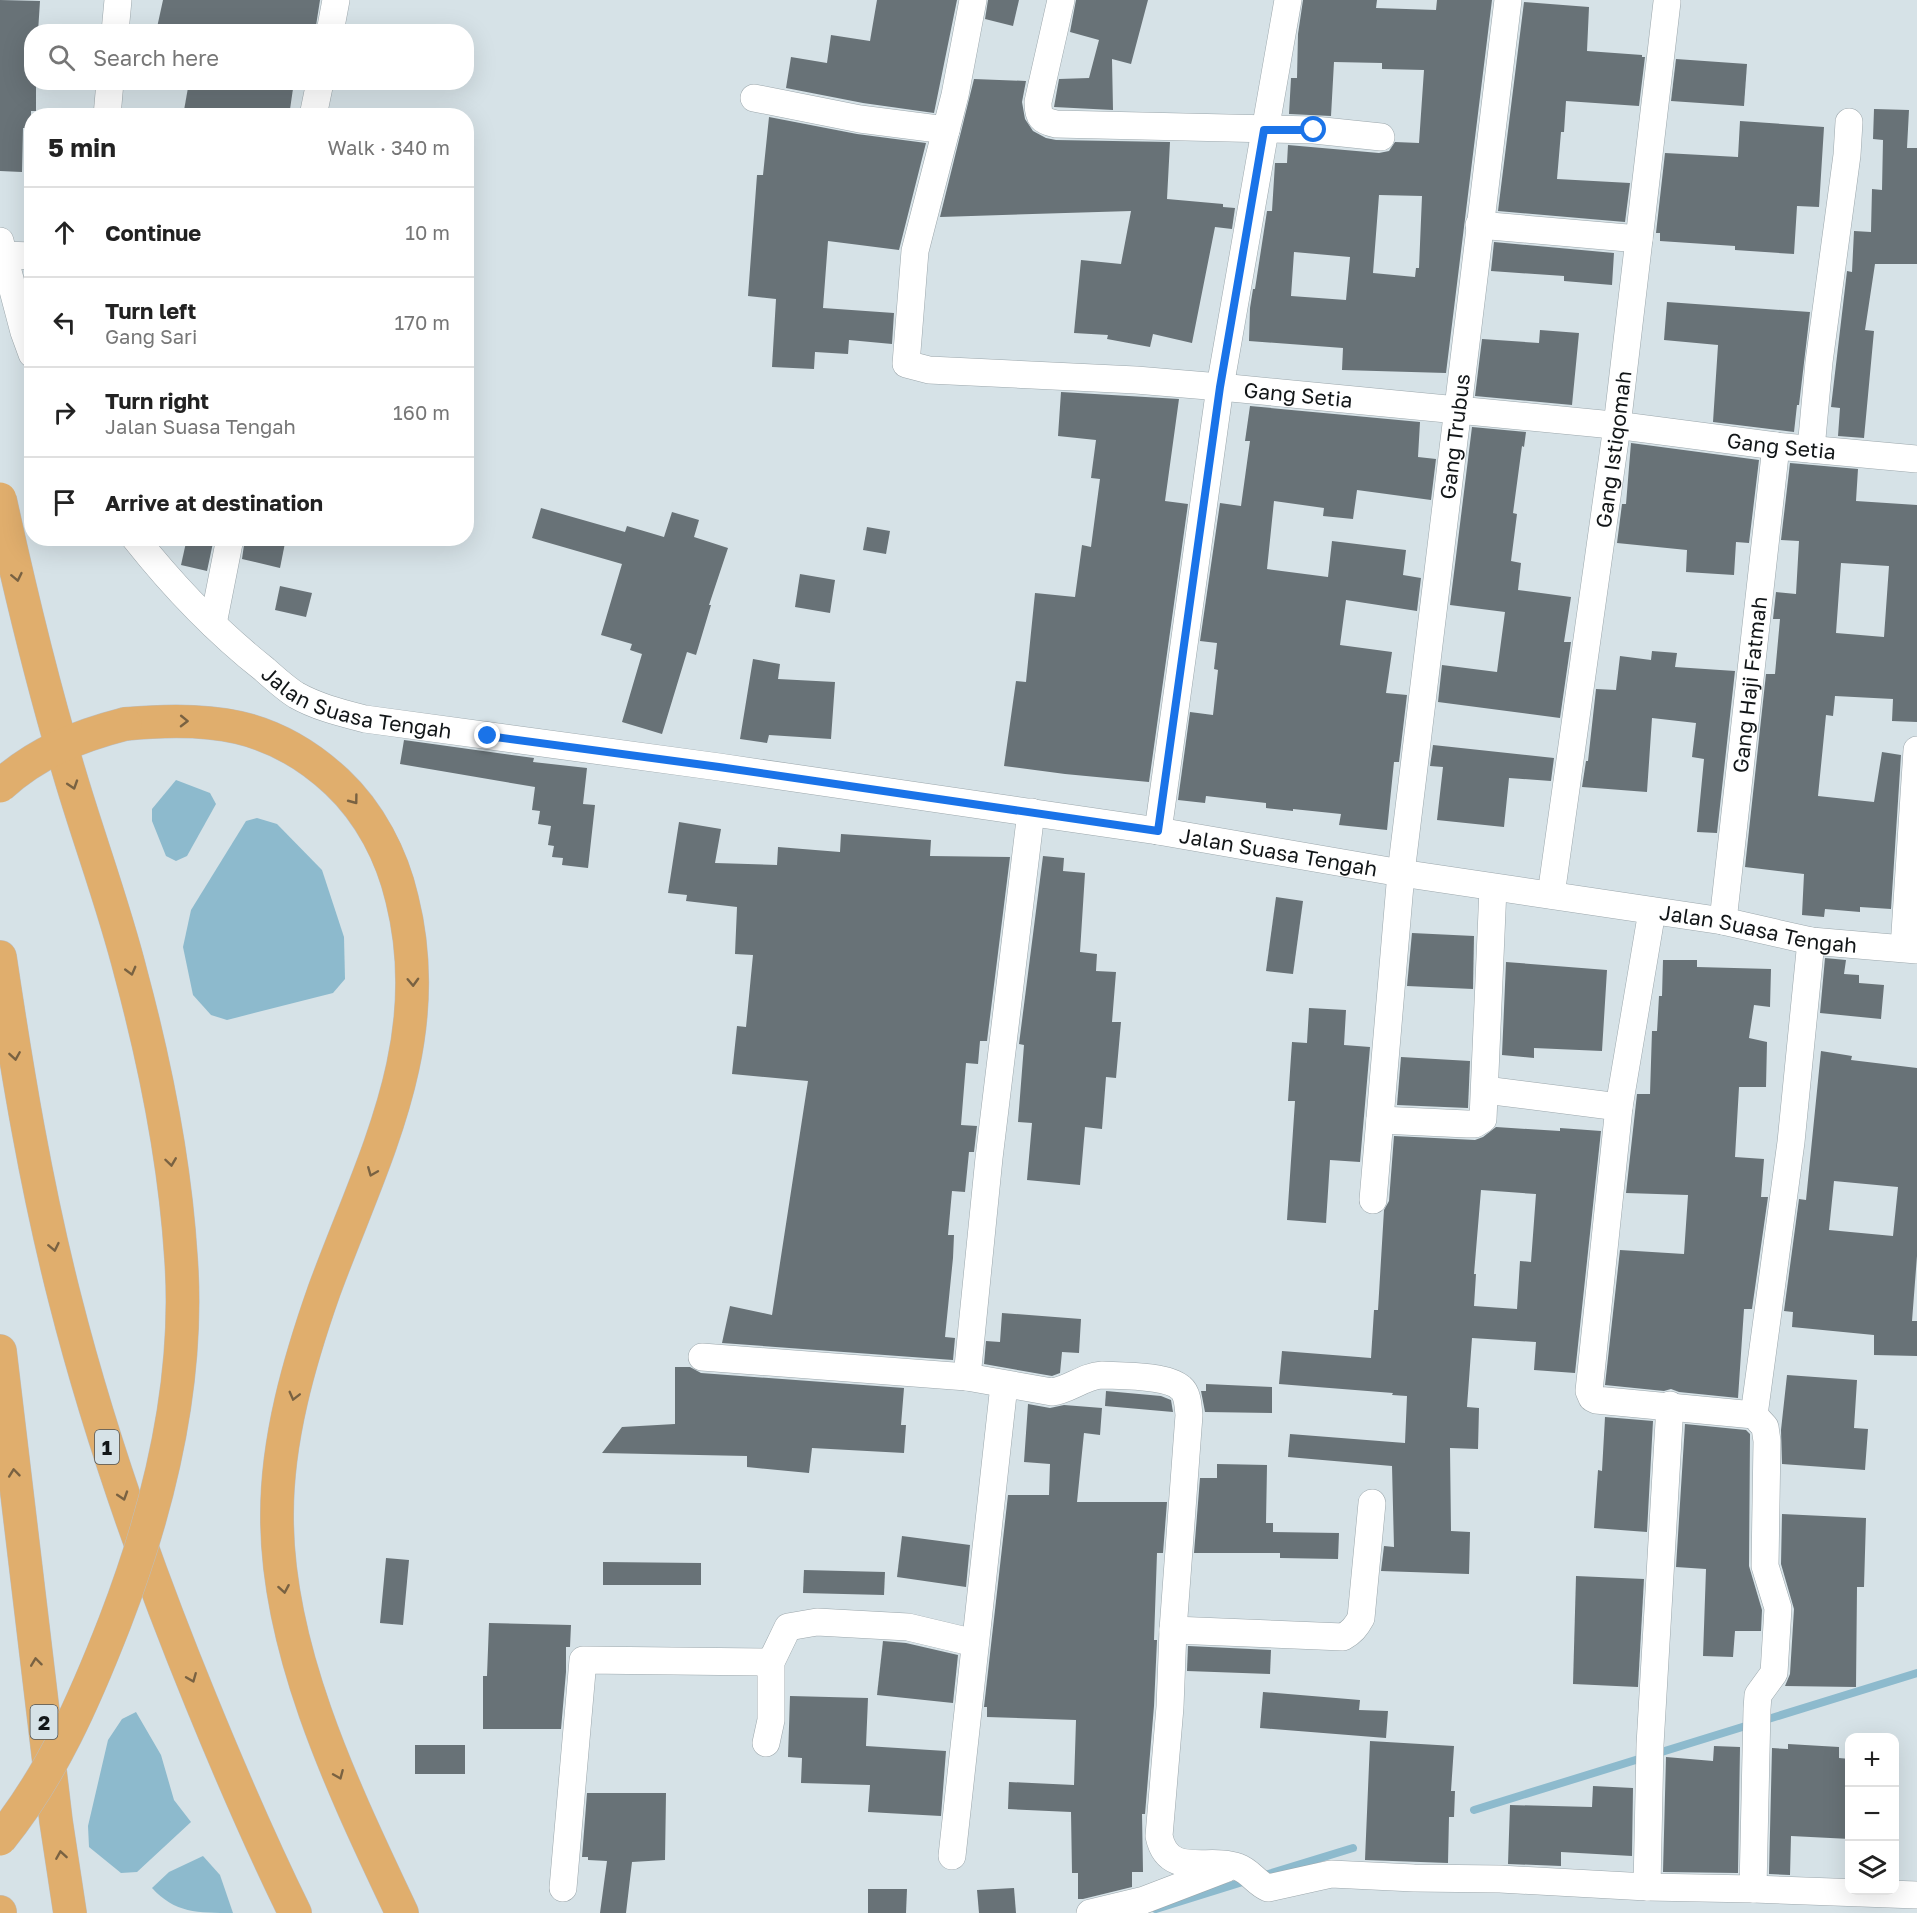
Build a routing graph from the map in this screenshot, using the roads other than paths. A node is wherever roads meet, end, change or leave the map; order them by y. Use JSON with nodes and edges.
{"nodes":[{"id":1,"x":118,"y":0,"type":"edge"},
{"id":2,"x":336,"y":0,"type":"edge"},
{"id":3,"x":973,"y":0,"type":"edge"},
{"id":4,"x":1061,"y":0,"type":"edge"},
{"id":5,"x":1288,"y":0,"type":"edge"},
{"id":6,"x":1508,"y":0,"type":"edge"},
{"id":7,"x":1667,"y":2,"type":"dead end"},
{"id":8,"x":116,"y":24,"type":"edge"},
{"id":9,"x":332,"y":24,"type":"edge"},
{"id":10,"x":109,"y":90,"type":"edge"},
{"id":11,"x":318,"y":90,"type":"edge"},
{"id":12,"x":754,"y":98,"type":"dead end"},
{"id":13,"x":108,"y":108,"type":"edge"},
{"id":14,"x":315,"y":108,"type":"edge"},
{"id":15,"x":1849,"y":123,"type":"dead end"},
{"id":16,"x":946,"y":130,"type":"junction"},
{"id":17,"x":1264,"y":130,"type":"junction"},
{"id":18,"x":1381,"y":137,"type":"dead end"},
{"id":19,"x":1479,"y":225,"type":"junction"},
{"id":20,"x":1639,"y":239,"type":"junction"},
{"id":21,"x":2,"y":248,"type":"edge"},
{"id":22,"x":24,"y":254,"type":"edge"},
{"id":23,"x":24,"y":332,"type":"edge"},
{"id":24,"x":1220,"y":387,"type":"junction"},
{"id":25,"x":1457,"y":410,"type":"junction"},
{"id":26,"x":1617,"y":426,"type":"junction"},
{"id":27,"x":1776,"y":446,"type":"junction"},
{"id":28,"x":1811,"y":449,"type":"junction"},
{"id":29,"x":1917,"y":459,"type":"edge"},
{"id":30,"x":0,"y":499,"type":"edge"},
{"id":31,"x":141,"y":546,"type":"edge"},
{"id":32,"x":228,"y":546,"type":"edge"},
{"id":33,"x":213,"y":624,"type":"junction"},
{"id":34,"x":1917,"y":750,"type":"edge"},
{"id":35,"x":0,"y":786,"type":"edge"},
{"id":36,"x":1031,"y":812,"type":"junction"},
{"id":37,"x":1158,"y":831,"type":"junction"},
{"id":38,"x":1401,"y":873,"type":"junction"},
{"id":39,"x":1493,"y":888,"type":"junction"},
{"id":40,"x":1551,"y":894,"type":"junction"},
{"id":41,"x":1652,"y":910,"type":"junction"},
{"id":42,"x":1724,"y":921,"type":"junction"},
{"id":43,"x":1811,"y":941,"type":"junction"},
{"id":44,"x":1910,"y":949,"type":"edge"},
{"id":45,"x":0,"y":957,"type":"edge"},
{"id":46,"x":1485,"y":1090,"type":"junction"},
{"id":47,"x":1619,"y":1107,"type":"junction"},
{"id":48,"x":1380,"y":1120,"type":"junction"},
{"id":49,"x":1373,"y":1200,"type":"dead end"},
{"id":50,"x":0,"y":1351,"type":"edge"},
{"id":51,"x":702,"y":1357,"type":"dead end"},
{"id":52,"x":967,"y":1377,"type":"junction"},
{"id":53,"x":1004,"y":1385,"type":"junction"},
{"id":54,"x":1670,"y":1406,"type":"junction"},
{"id":55,"x":1754,"y":1415,"type":"junction"},
{"id":56,"x":1372,"y":1503,"type":"dead end"},
{"id":57,"x":1173,"y":1630,"type":"junction"},
{"id":58,"x":975,"y":1643,"type":"junction"},
{"id":59,"x":771,"y":1662,"type":"junction"},
{"id":60,"x":766,"y":1743,"type":"dead end"},
{"id":61,"x":0,"y":1839,"type":"edge"},
{"id":62,"x":952,"y":1857,"type":"dead end"},
{"id":63,"x":1247,"y":1873,"type":"junction"},
{"id":64,"x":1647,"y":1887,"type":"junction"},
{"id":65,"x":563,"y":1888,"type":"dead end"},
{"id":66,"x":1753,"y":1888,"type":"junction"},
{"id":67,"x":1917,"y":1895,"type":"edge"},
{"id":68,"x":70,"y":1913,"type":"edge"},
{"id":69,"x":295,"y":1913,"type":"edge"},
{"id":70,"x":402,"y":1913,"type":"edge"},
{"id":71,"x":1090,"y":1913,"type":"edge"}],
"edges":[{"from":1,"to":8,"type":"street"},
{"from":2,"to":9,"type":"street"},
{"from":3,"to":16,"type":"street","name":"Gang Setia"},
{"from":4,"to":17,"type":"street"},
{"from":5,"to":17,"type":"street"},
{"from":6,"to":19,"type":"street","name":"Gang Trubus"},
{"from":7,"to":20,"type":"street","name":"Gang Istiqomah"},
{"from":10,"to":13,"type":"street"},
{"from":11,"to":14,"type":"street"},
{"from":12,"to":16,"type":"street"},
{"from":15,"to":28,"type":"street"},
{"from":16,"to":24,"type":"street","name":"Gang Setia"},
{"from":17,"to":18,"type":"street"},
{"from":17,"to":24,"type":"street"},
{"from":19,"to":20,"type":"street"},
{"from":19,"to":25,"type":"street","name":"Gang Trubus"},
{"from":20,"to":26,"type":"street","name":"Gang Istiqomah"},
{"from":21,"to":22,"type":"street"},
{"from":21,"to":23,"type":"street"},
{"from":24,"to":25,"type":"street","name":"Gang Setia"},
{"from":24,"to":37,"type":"street"},
{"from":25,"to":26,"type":"street","name":"Gang Setia"},
{"from":25,"to":38,"type":"street","name":"Gang Trubus"},
{"from":26,"to":27,"type":"street","name":"Gang Setia"},
{"from":26,"to":40,"type":"street","name":"Gang Istiqomah"},
{"from":27,"to":28,"type":"street","name":"Gang Setia"},
{"from":27,"to":42,"type":"street","name":"Gang Haji Fatmah"},
{"from":28,"to":29,"type":"street","name":"Gang Setia"},
{"from":30,"to":61,"type":"highway","one_way":true,"bridge":true},
{"from":31,"to":33,"type":"street","name":"Jalan Suasa Tengah"},
{"from":32,"to":33,"type":"street"},
{"from":33,"to":36,"type":"street","name":"Jalan Suasa Tengah"},
{"from":34,"to":44,"type":"street"},
{"from":35,"to":70,"type":"highway","one_way":true,"bridge":true},
{"from":36,"to":37,"type":"street","name":"Jalan Suasa Tengah"},
{"from":36,"to":52,"type":"street"},
{"from":37,"to":38,"type":"street","name":"Jalan Suasa Tengah"},
{"from":38,"to":39,"type":"street","name":"Jalan Suasa Tengah"},
{"from":38,"to":48,"type":"street","name":"Gang Trubus"},
{"from":39,"to":40,"type":"street","name":"Jalan Suasa Tengah"},
{"from":39,"to":46,"type":"street"},
{"from":40,"to":41,"type":"street","name":"Jalan Suasa Tengah"},
{"from":41,"to":42,"type":"street","name":"Jalan Suasa Tengah"},
{"from":41,"to":47,"type":"street"},
{"from":42,"to":43,"type":"street","name":"Jalan Suasa Tengah"},
{"from":43,"to":44,"type":"street","name":"Jalan Suasa Tengah"},
{"from":43,"to":55,"type":"street"},
{"from":45,"to":69,"type":"highway","number":"1","one_way":true},
{"from":46,"to":47,"type":"street"},
{"from":46,"to":48,"type":"street"},
{"from":47,"to":54,"type":"street"},
{"from":48,"to":49,"type":"street","name":"Gang Trubus"},
{"from":68,"to":50,"type":"highway","number":"2","one_way":true,"bridge":true},
{"from":51,"to":52,"type":"street"},
{"from":52,"to":53,"type":"street"},
{"from":53,"to":57,"type":"street"},
{"from":53,"to":58,"type":"street"},
{"from":54,"to":55,"type":"street"},
{"from":54,"to":64,"type":"street"},
{"from":55,"to":66,"type":"street"},
{"from":56,"to":57,"type":"street"},
{"from":57,"to":63,"type":"street"},
{"from":58,"to":59,"type":"street"},
{"from":58,"to":62,"type":"street"},
{"from":59,"to":60,"type":"street"},
{"from":59,"to":65,"type":"street"},
{"from":63,"to":64,"type":"street"},
{"from":63,"to":71,"type":"street"},
{"from":64,"to":66,"type":"street"},
{"from":66,"to":67,"type":"street"}]}
